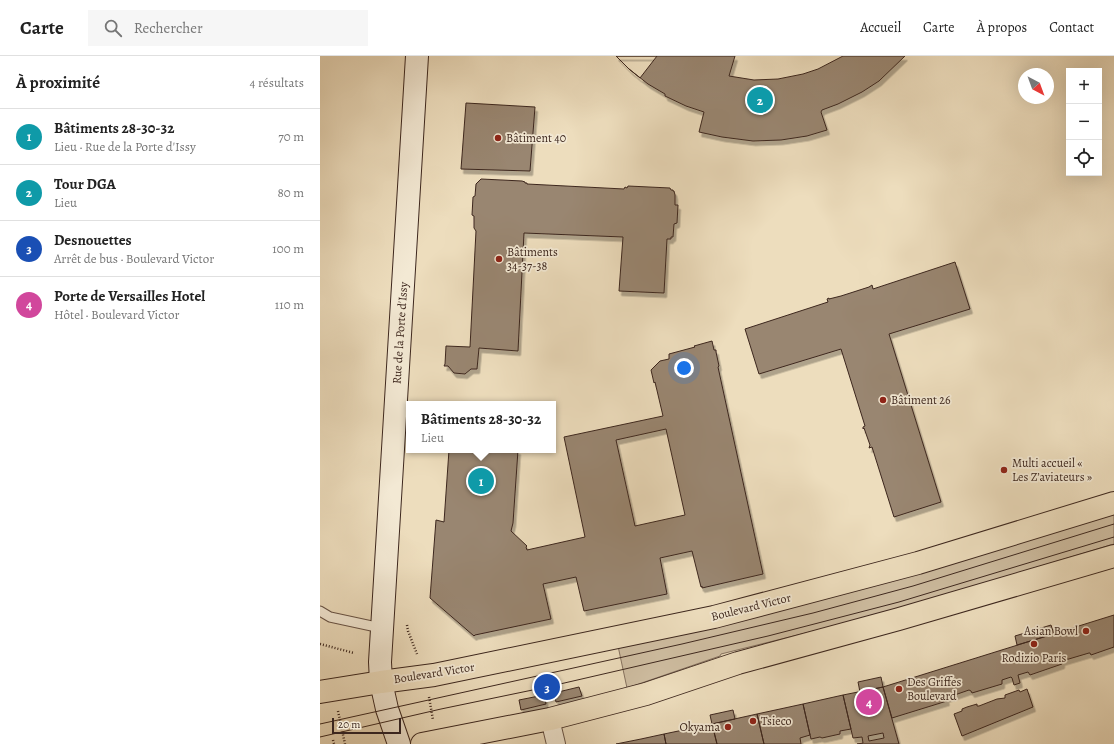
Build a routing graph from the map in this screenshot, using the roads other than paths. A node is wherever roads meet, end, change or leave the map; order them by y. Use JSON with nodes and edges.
{"nodes":[{"id":1,"x":417,"y":56,"type":"edge"},
{"id":2,"x":1114,"y":504,"type":"edge"},
{"id":3,"x":1114,"y":556,"type":"edge"},
{"id":4,"x":320,"y":611,"type":"edge"},
{"id":5,"x":381,"y":628,"type":"junction"},
{"id":6,"x":381,"y":682,"type":"junction"},
{"id":7,"x":320,"y":692,"type":"edge"},
{"id":8,"x":550,"y":719,"type":"junction"},
{"id":9,"x":430,"y":743,"type":"edge"},
{"id":10,"x":399,"y":744,"type":"edge"},
{"id":11,"x":556,"y":744,"type":"edge"}],
"edges":[{"from":1,"to":5,"type":"main road","name":"Rue de la Porte d'Issy"},
{"from":2,"to":6,"type":"main road","name":"Boulevard Victor"},
{"from":3,"to":8,"type":"main road"},
{"from":4,"to":5,"type":"lane"},
{"from":5,"to":6,"type":"main road","name":"Rue de la Porte d'Issy"},
{"from":6,"to":7,"type":"main road","name":"Boulevard Victor"},
{"from":6,"to":10,"type":"main road","name":"Boulevard Victor"},
{"from":8,"to":9,"type":"main road"},
{"from":8,"to":11,"type":"street"}]}
